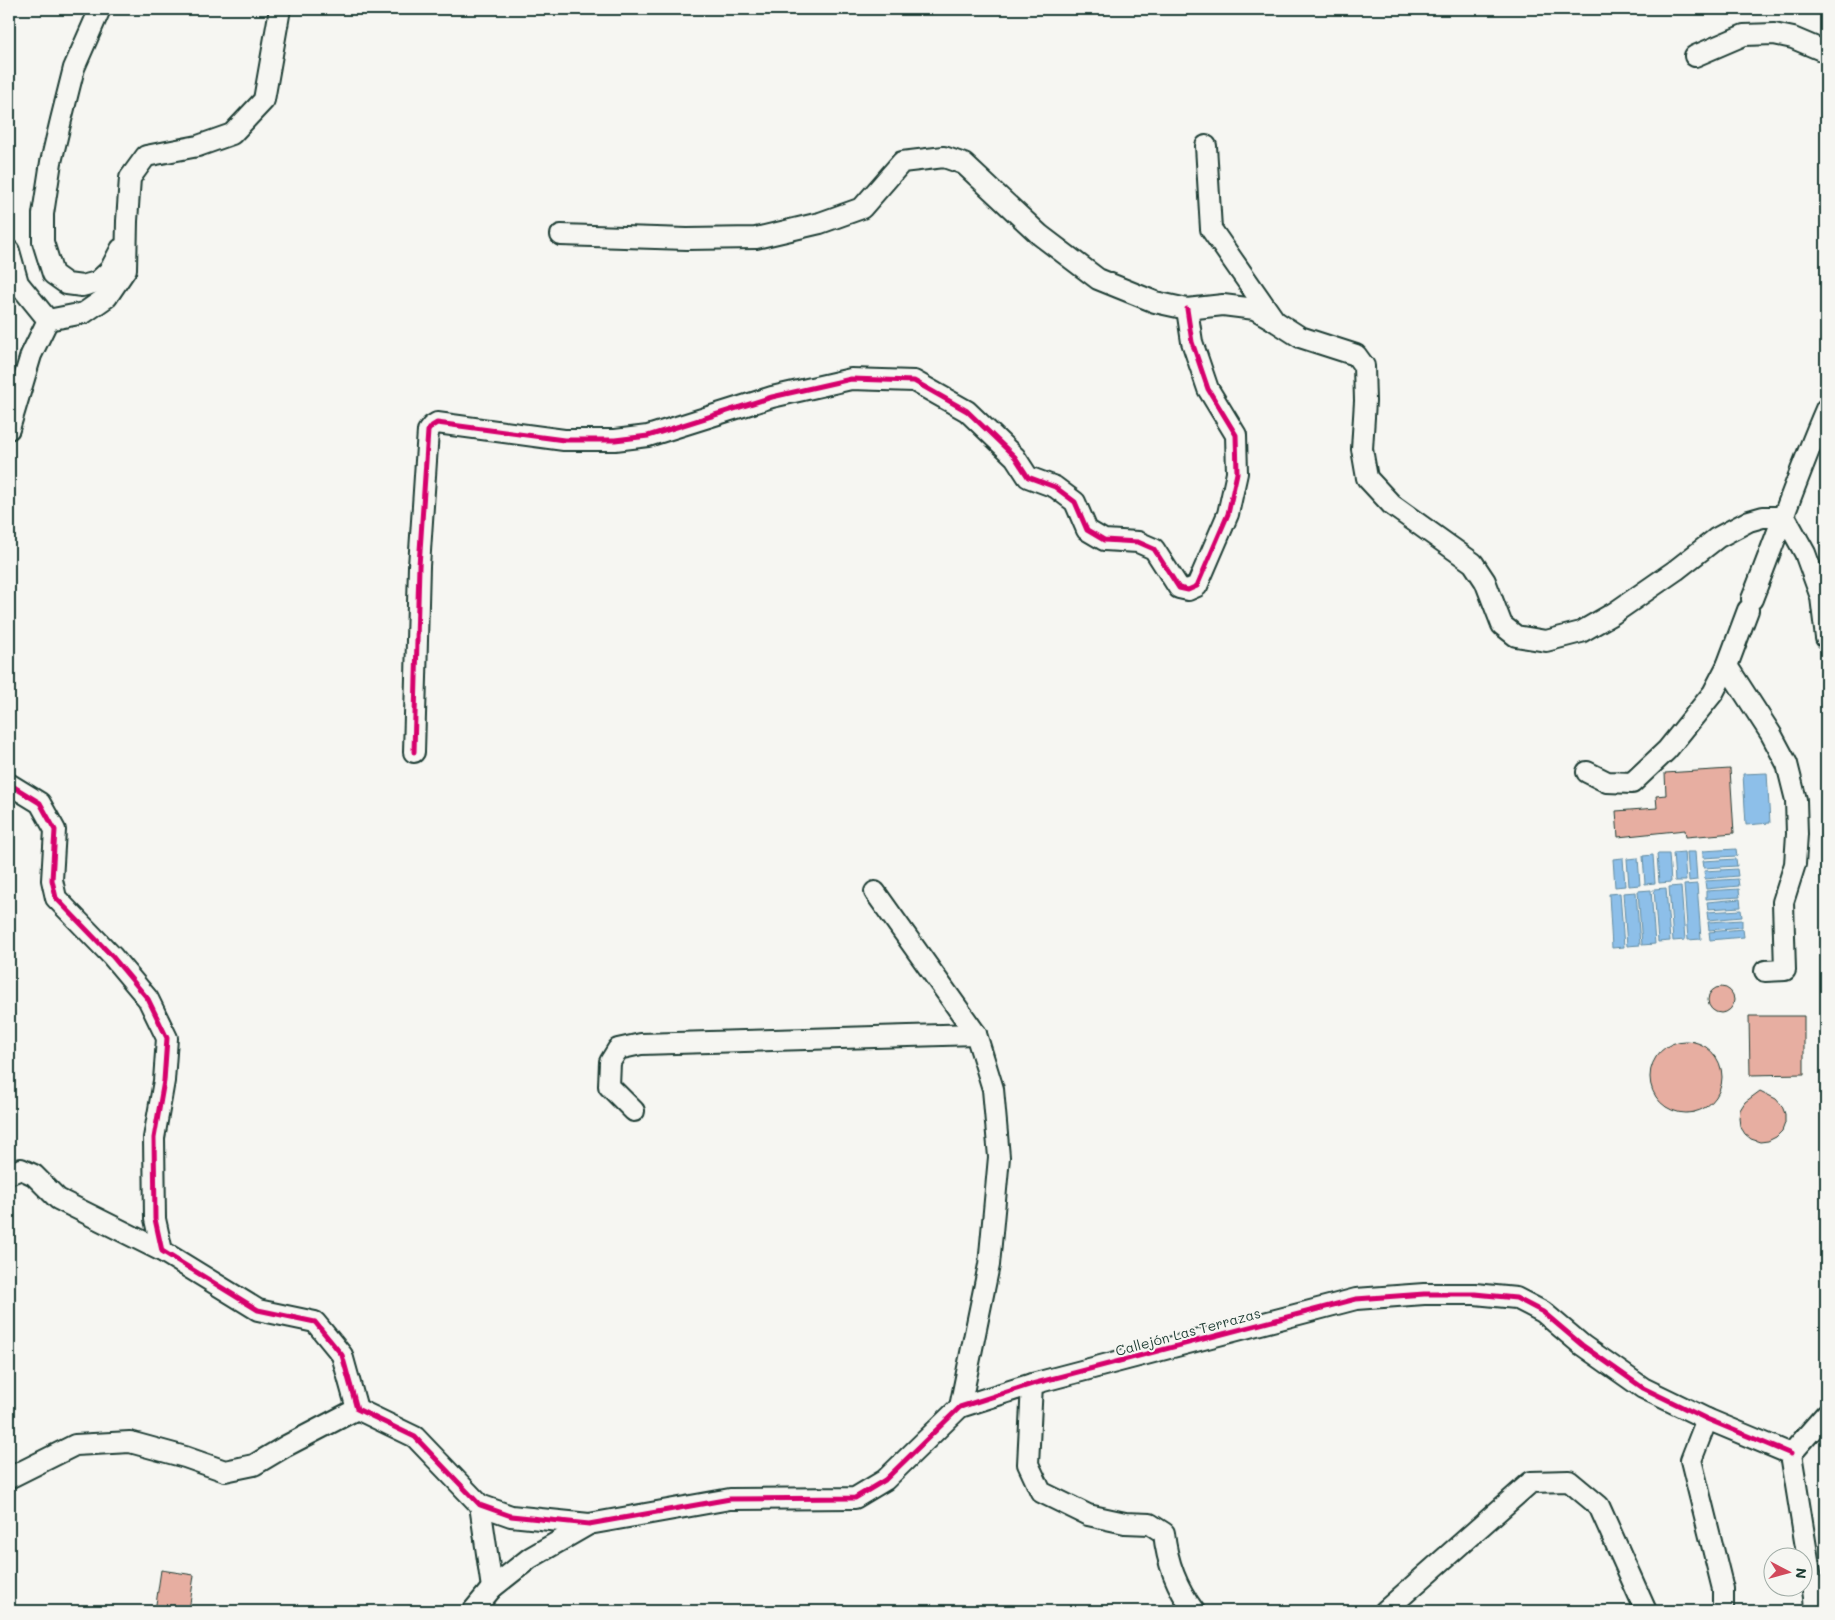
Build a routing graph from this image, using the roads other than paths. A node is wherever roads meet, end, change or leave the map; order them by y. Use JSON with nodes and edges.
{"nodes":[{"id":1,"x":100,"y":9,"type":"edge"},
{"id":2,"x":280,"y":9,"type":"edge"},
{"id":3,"x":1826,"y":52,"type":"edge"},
{"id":4,"x":1695,"y":56,"type":"dead end"},
{"id":5,"x":1206,"y":146,"type":"dead end"},
{"id":6,"x":561,"y":235,"type":"dead end"},
{"id":7,"x":127,"y":238,"type":"junction"},
{"id":8,"x":9,"y":251,"type":"edge"},
{"id":9,"x":1187,"y":309,"type":"junction"},
{"id":10,"x":48,"y":320,"type":"junction"},
{"id":11,"x":1275,"y":320,"type":"junction"},
{"id":12,"x":1826,"y":408,"type":"edge"},
{"id":13,"x":9,"y":429,"type":"edge"},
{"id":14,"x":1785,"y":517,"type":"junction"},
{"id":15,"x":1826,"y":638,"type":"edge"},
{"id":16,"x":1727,"y":666,"type":"junction"},
{"id":17,"x":414,"y":752,"type":"dead end"},
{"id":18,"x":1587,"y":772,"type":"dead end"},
{"id":19,"x":9,"y":784,"type":"edge"},
{"id":20,"x":875,"y":892,"type":"dead end"},
{"id":21,"x":1765,"y":971,"type":"dead end"},
{"id":22,"x":976,"y":1034,"type":"junction"},
{"id":23,"x":634,"y":1111,"type":"dead end"},
{"id":24,"x":9,"y":1174,"type":"edge"},
{"id":25,"x":162,"y":1250,"type":"junction"},
{"id":26,"x":1032,"y":1384,"type":"junction"},
{"id":27,"x":960,"y":1407,"type":"junction"},
{"id":28,"x":357,"y":1409,"type":"junction"},
{"id":29,"x":1826,"y":1414,"type":"edge"},
{"id":30,"x":1708,"y":1419,"type":"junction"},
{"id":31,"x":1791,"y":1454,"type":"junction"},
{"id":32,"x":9,"y":1478,"type":"edge"},
{"id":33,"x":480,"y":1505,"type":"junction"},
{"id":34,"x":589,"y":1524,"type":"junction"},
{"id":35,"x":492,"y":1588,"type":"junction"},
{"id":36,"x":473,"y":1611,"type":"edge"},
{"id":37,"x":1194,"y":1611,"type":"edge"},
{"id":38,"x":1385,"y":1611,"type":"edge"},
{"id":39,"x":1646,"y":1611,"type":"edge"},
{"id":40,"x":1723,"y":1611,"type":"edge"},
{"id":41,"x":1814,"y":1611,"type":"edge"}],
"edges":[{"from":1,"to":7,"type":"street"},
{"from":2,"to":7,"type":"street"},
{"from":3,"to":4,"type":"street"},
{"from":5,"to":11,"type":"street"},
{"from":6,"to":9,"type":"street"},
{"from":7,"to":10,"type":"street"},
{"from":8,"to":10,"type":"street"},
{"from":9,"to":11,"type":"street"},
{"from":9,"to":17,"type":"street"},
{"from":10,"to":13,"type":"street"},
{"from":11,"to":14,"type":"street"},
{"from":12,"to":14,"type":"street"},
{"from":14,"to":15,"type":"street"},
{"from":14,"to":16,"type":"street"},
{"from":16,"to":18,"type":"street"},
{"from":16,"to":21,"type":"street"},
{"from":19,"to":25,"type":"street"},
{"from":20,"to":22,"type":"street"},
{"from":22,"to":23,"type":"street"},
{"from":22,"to":27,"type":"street"},
{"from":24,"to":25,"type":"street"},
{"from":25,"to":28,"type":"street"},
{"from":26,"to":27,"type":"street","name":"Callejón Las Terrazas"},
{"from":26,"to":30,"type":"street","name":"Callejón Las Terrazas"},
{"from":26,"to":37,"type":"street"},
{"from":27,"to":34,"type":"street","name":"Callejón Las Terrazas"},
{"from":28,"to":32,"type":"street"},
{"from":28,"to":33,"type":"street"},
{"from":29,"to":31,"type":"street"},
{"from":30,"to":31,"type":"street","name":"Callejón Las Terrazas"},
{"from":30,"to":40,"type":"street"},
{"from":31,"to":41,"type":"street"},
{"from":33,"to":34,"type":"street"},
{"from":33,"to":35,"type":"street"},
{"from":34,"to":35,"type":"street"},
{"from":35,"to":36,"type":"street"},
{"from":38,"to":39,"type":"street"}]}
